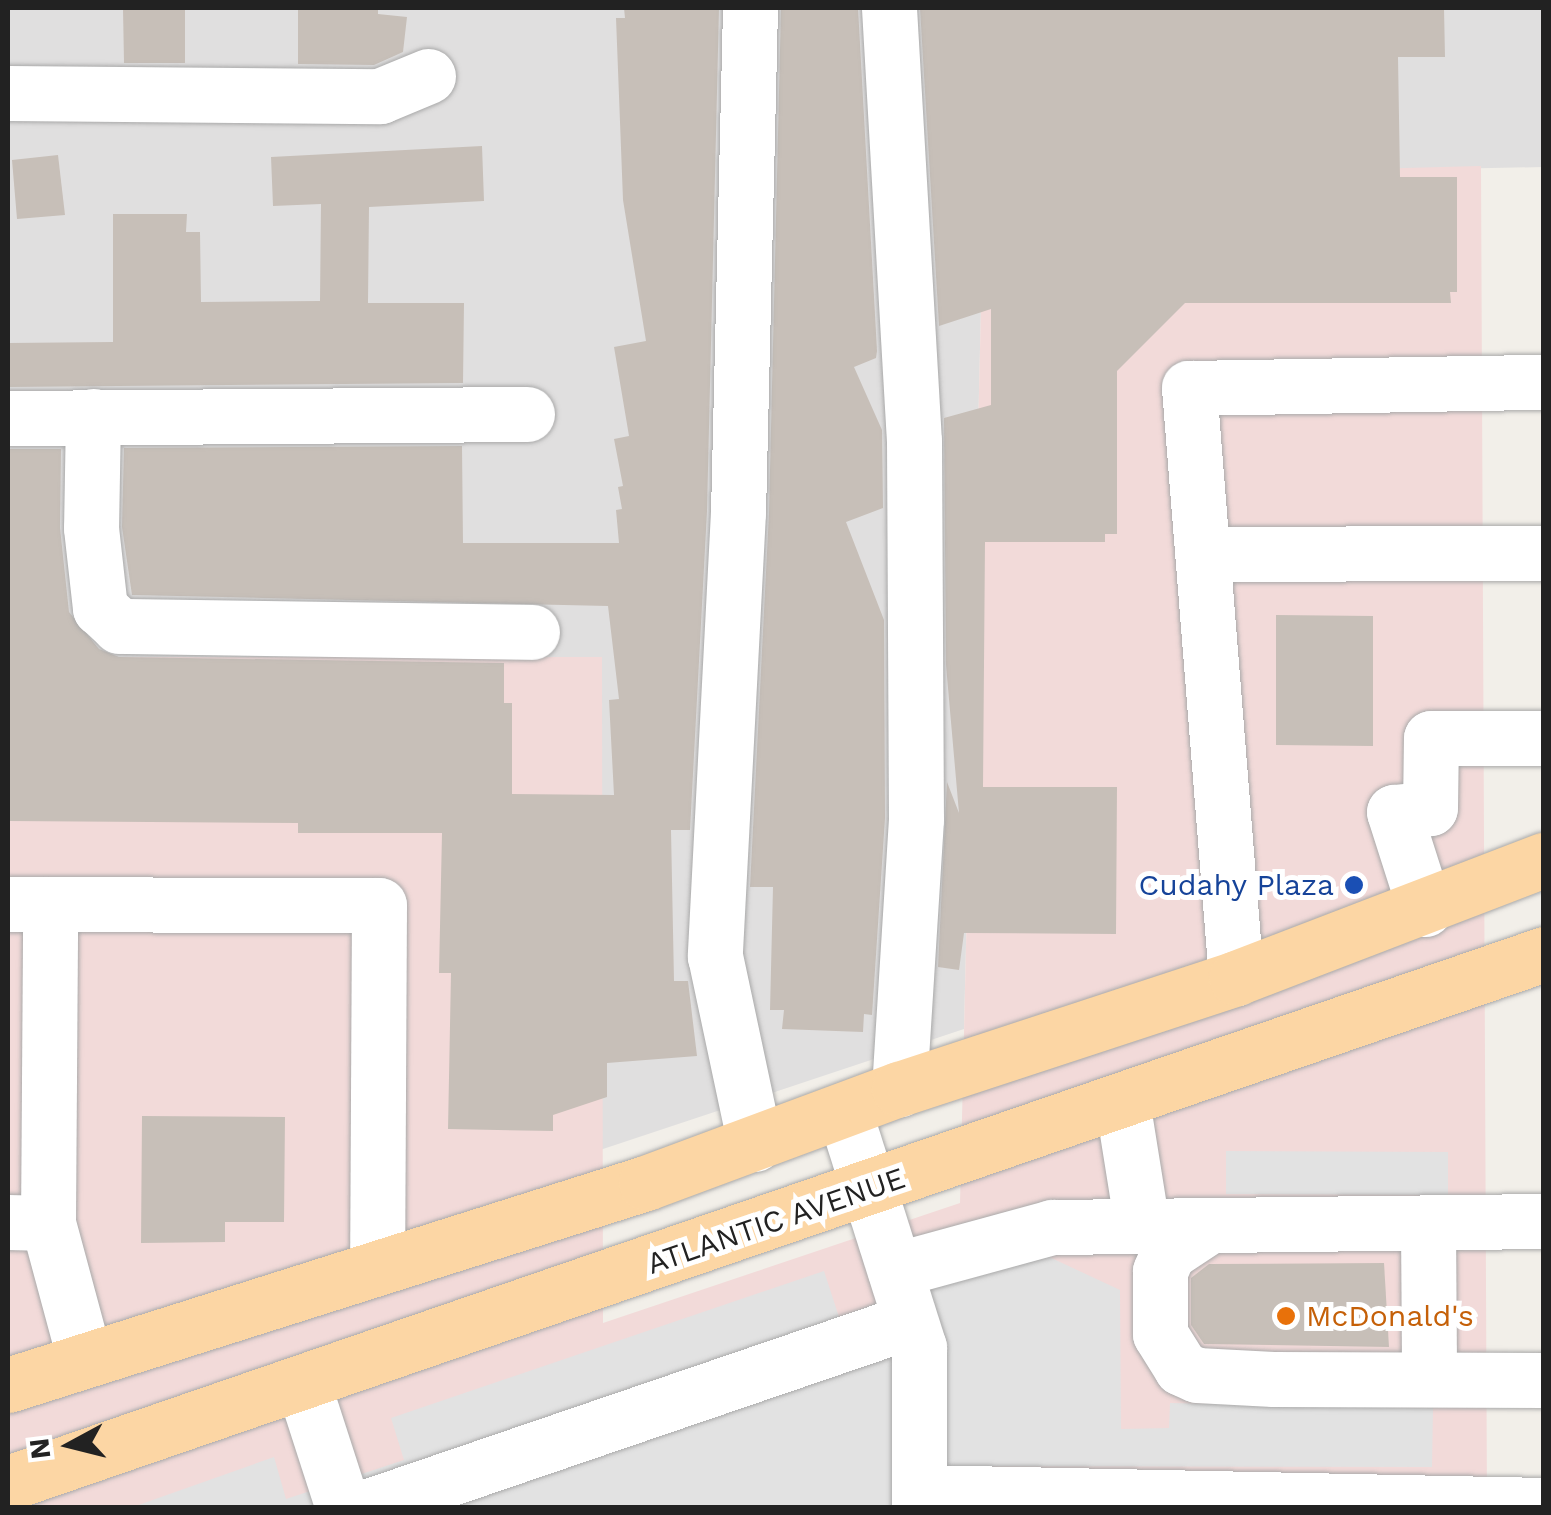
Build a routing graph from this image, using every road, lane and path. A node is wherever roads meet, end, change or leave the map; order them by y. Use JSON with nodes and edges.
{"nodes":[{"id":1,"x":750,"y":8,"type":"edge"},
{"id":2,"x":889,"y":8,"type":"edge"},
{"id":3,"x":428,"y":76,"type":"dead end"},
{"id":4,"x":8,"y":93,"type":"edge"},
{"id":5,"x":1544,"y":382,"type":"edge"},
{"id":6,"x":527,"y":414,"type":"dead end"},
{"id":7,"x":93,"y":416,"type":"junction"},
{"id":8,"x":8,"y":418,"type":"edge"},
{"id":9,"x":1203,"y":554,"type":"junction"},
{"id":10,"x":1544,"y":554,"type":"edge"},
{"id":11,"x":532,"y":632,"type":"dead end"},
{"id":12,"x":1544,"y":738,"type":"edge"},
{"id":13,"x":1544,"y":860,"type":"edge"},
{"id":14,"x":29,"y":904,"type":"edge"},
{"id":15,"x":1425,"y":909,"type":"junction"},
{"id":16,"x":1544,"y":954,"type":"edge"},
{"id":17,"x":1236,"y":978,"type":"junction"},
{"id":18,"x":899,"y":1089,"type":"junction"},
{"id":19,"x":1122,"y":1100,"type":"junction"},
{"id":20,"x":844,"y":1112,"type":"junction"},
{"id":21,"x":755,"y":1144,"type":"junction"},
{"id":22,"x":869,"y":1188,"type":"junction"},
{"id":23,"x":1544,"y":1222,"type":"edge"},
{"id":24,"x":28,"y":1223,"type":"edge"},
{"id":25,"x":1428,"y":1223,"type":"junction"},
{"id":26,"x":1210,"y":1225,"type":"junction"},
{"id":27,"x":1142,"y":1226,"type":"junction"},
{"id":28,"x":376,"y":1266,"type":"junction"},
{"id":29,"x":903,"y":1295,"type":"junction"},
{"id":30,"x":84,"y":1356,"type":"junction"},
{"id":31,"x":1429,"y":1379,"type":"junction"},
{"id":32,"x":1544,"y":1380,"type":"edge"},
{"id":33,"x":302,"y":1384,"type":"junction"},
{"id":34,"x":8,"y":1385,"type":"edge"},
{"id":35,"x":8,"y":1484,"type":"edge"},
{"id":36,"x":919,"y":1500,"type":"edge"},
{"id":37,"x":1544,"y":1505,"type":"edge"},
{"id":38,"x":344,"y":1508,"type":"edge"},
{"id":39,"x":363,"y":1508,"type":"edge"}],
"edges":[{"from":1,"to":21,"type":"lane"},
{"from":2,"to":18,"type":"lane"},
{"from":3,"to":4,"type":"lane"},
{"from":5,"to":9,"type":"lane"},
{"from":6,"to":7,"type":"lane"},
{"from":7,"to":8,"type":"lane"},
{"from":7,"to":11,"type":"lane"},
{"from":9,"to":10,"type":"lane"},
{"from":9,"to":17,"type":"lane"},
{"from":12,"to":15,"type":"lane"},
{"from":13,"to":15,"type":"main road"},
{"from":14,"to":24,"type":"lane"},
{"from":14,"to":28,"type":"lane"},
{"from":15,"to":17,"type":"main road"},
{"from":16,"to":19,"type":"main road","name":"ATLANTIC AVENUE"},
{"from":17,"to":18,"type":"main road"},
{"from":18,"to":20,"type":"main road"},
{"from":19,"to":22,"type":"main road","name":"ATLANTIC AVENUE"},
{"from":19,"to":27,"type":"lane"},
{"from":20,"to":21,"type":"main road"},
{"from":20,"to":22,"type":"lane"},
{"from":21,"to":28,"type":"main road"},
{"from":22,"to":29,"type":"lane"},
{"from":22,"to":33,"type":"main road","name":"ATLANTIC AVENUE"},
{"from":23,"to":25,"type":"lane"},
{"from":24,"to":30,"type":"lane"},
{"from":25,"to":26,"type":"lane"},
{"from":25,"to":31,"type":"lane"},
{"from":26,"to":27,"type":"lane"},
{"from":26,"to":31,"type":"lane"},
{"from":27,"to":29,"type":"lane"},
{"from":28,"to":30,"type":"main road"},
{"from":29,"to":36,"type":"lane"},
{"from":29,"to":39,"type":"lane"},
{"from":30,"to":34,"type":"main road"},
{"from":31,"to":32,"type":"lane"},
{"from":33,"to":35,"type":"main road","name":"ATLANTIC AVENUE"},
{"from":33,"to":38,"type":"lane"},
{"from":36,"to":37,"type":"lane"}]}
